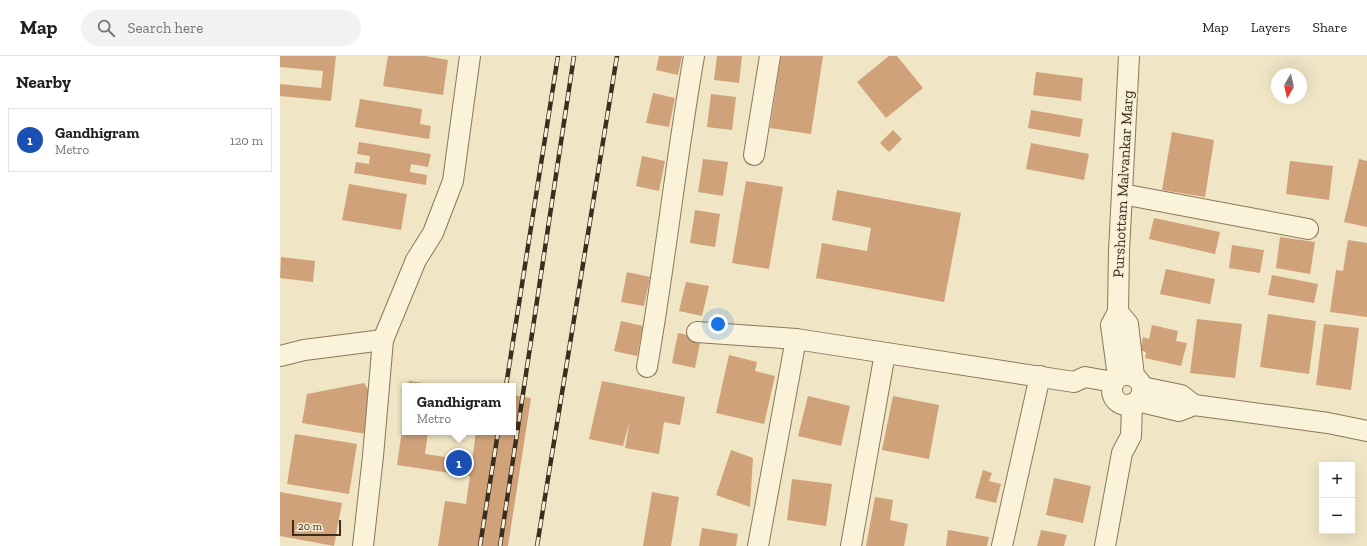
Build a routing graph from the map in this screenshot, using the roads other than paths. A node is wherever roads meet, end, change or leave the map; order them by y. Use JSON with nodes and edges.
{"nodes":[{"id":1,"x":470,"y":56,"type":"edge"},
{"id":2,"x":694,"y":56,"type":"edge"},
{"id":3,"x":770,"y":56,"type":"edge"},
{"id":4,"x":1129,"y":56,"type":"edge"},
{"id":5,"x":754,"y":155,"type":"dead end"},
{"id":6,"x":1122,"y":194,"type":"junction"},
{"id":7,"x":1308,"y":229,"type":"dead end"},
{"id":8,"x":697,"y":332,"type":"dead end"},
{"id":9,"x":796,"y":339,"type":"junction"},
{"id":10,"x":383,"y":340,"type":"junction"},
{"id":11,"x":885,"y":352,"type":"junction"},
{"id":12,"x":280,"y":356,"type":"edge"},
{"id":13,"x":647,"y":367,"type":"dead end"},
{"id":14,"x":1040,"y":376,"type":"junction"},
{"id":15,"x":1126,"y":391,"type":"junction"},
{"id":16,"x":1367,"y":431,"type":"edge"},
{"id":17,"x":363,"y":546,"type":"edge"},
{"id":18,"x":759,"y":546,"type":"edge"},
{"id":19,"x":851,"y":546,"type":"edge"},
{"id":20,"x":1002,"y":546,"type":"edge"},
{"id":21,"x":1105,"y":546,"type":"edge"}],
"edges":[{"from":1,"to":10,"type":"street"},
{"from":2,"to":13,"type":"street"},
{"from":3,"to":5,"type":"street"},
{"from":4,"to":6,"type":"street","name":"Purshottam Malvankar Marg"},
{"from":6,"to":7,"type":"street"},
{"from":6,"to":15,"type":"street","name":"Purshottam Malvankar Marg"},
{"from":8,"to":9,"type":"street"},
{"from":9,"to":11,"type":"street"},
{"from":9,"to":18,"type":"street"},
{"from":10,"to":12,"type":"street"},
{"from":10,"to":17,"type":"street"},
{"from":11,"to":14,"type":"street"},
{"from":11,"to":19,"type":"street"},
{"from":14,"to":15,"type":"street"},
{"from":14,"to":20,"type":"street"},
{"from":15,"to":16,"type":"street"},
{"from":15,"to":21,"type":"street"}]}
